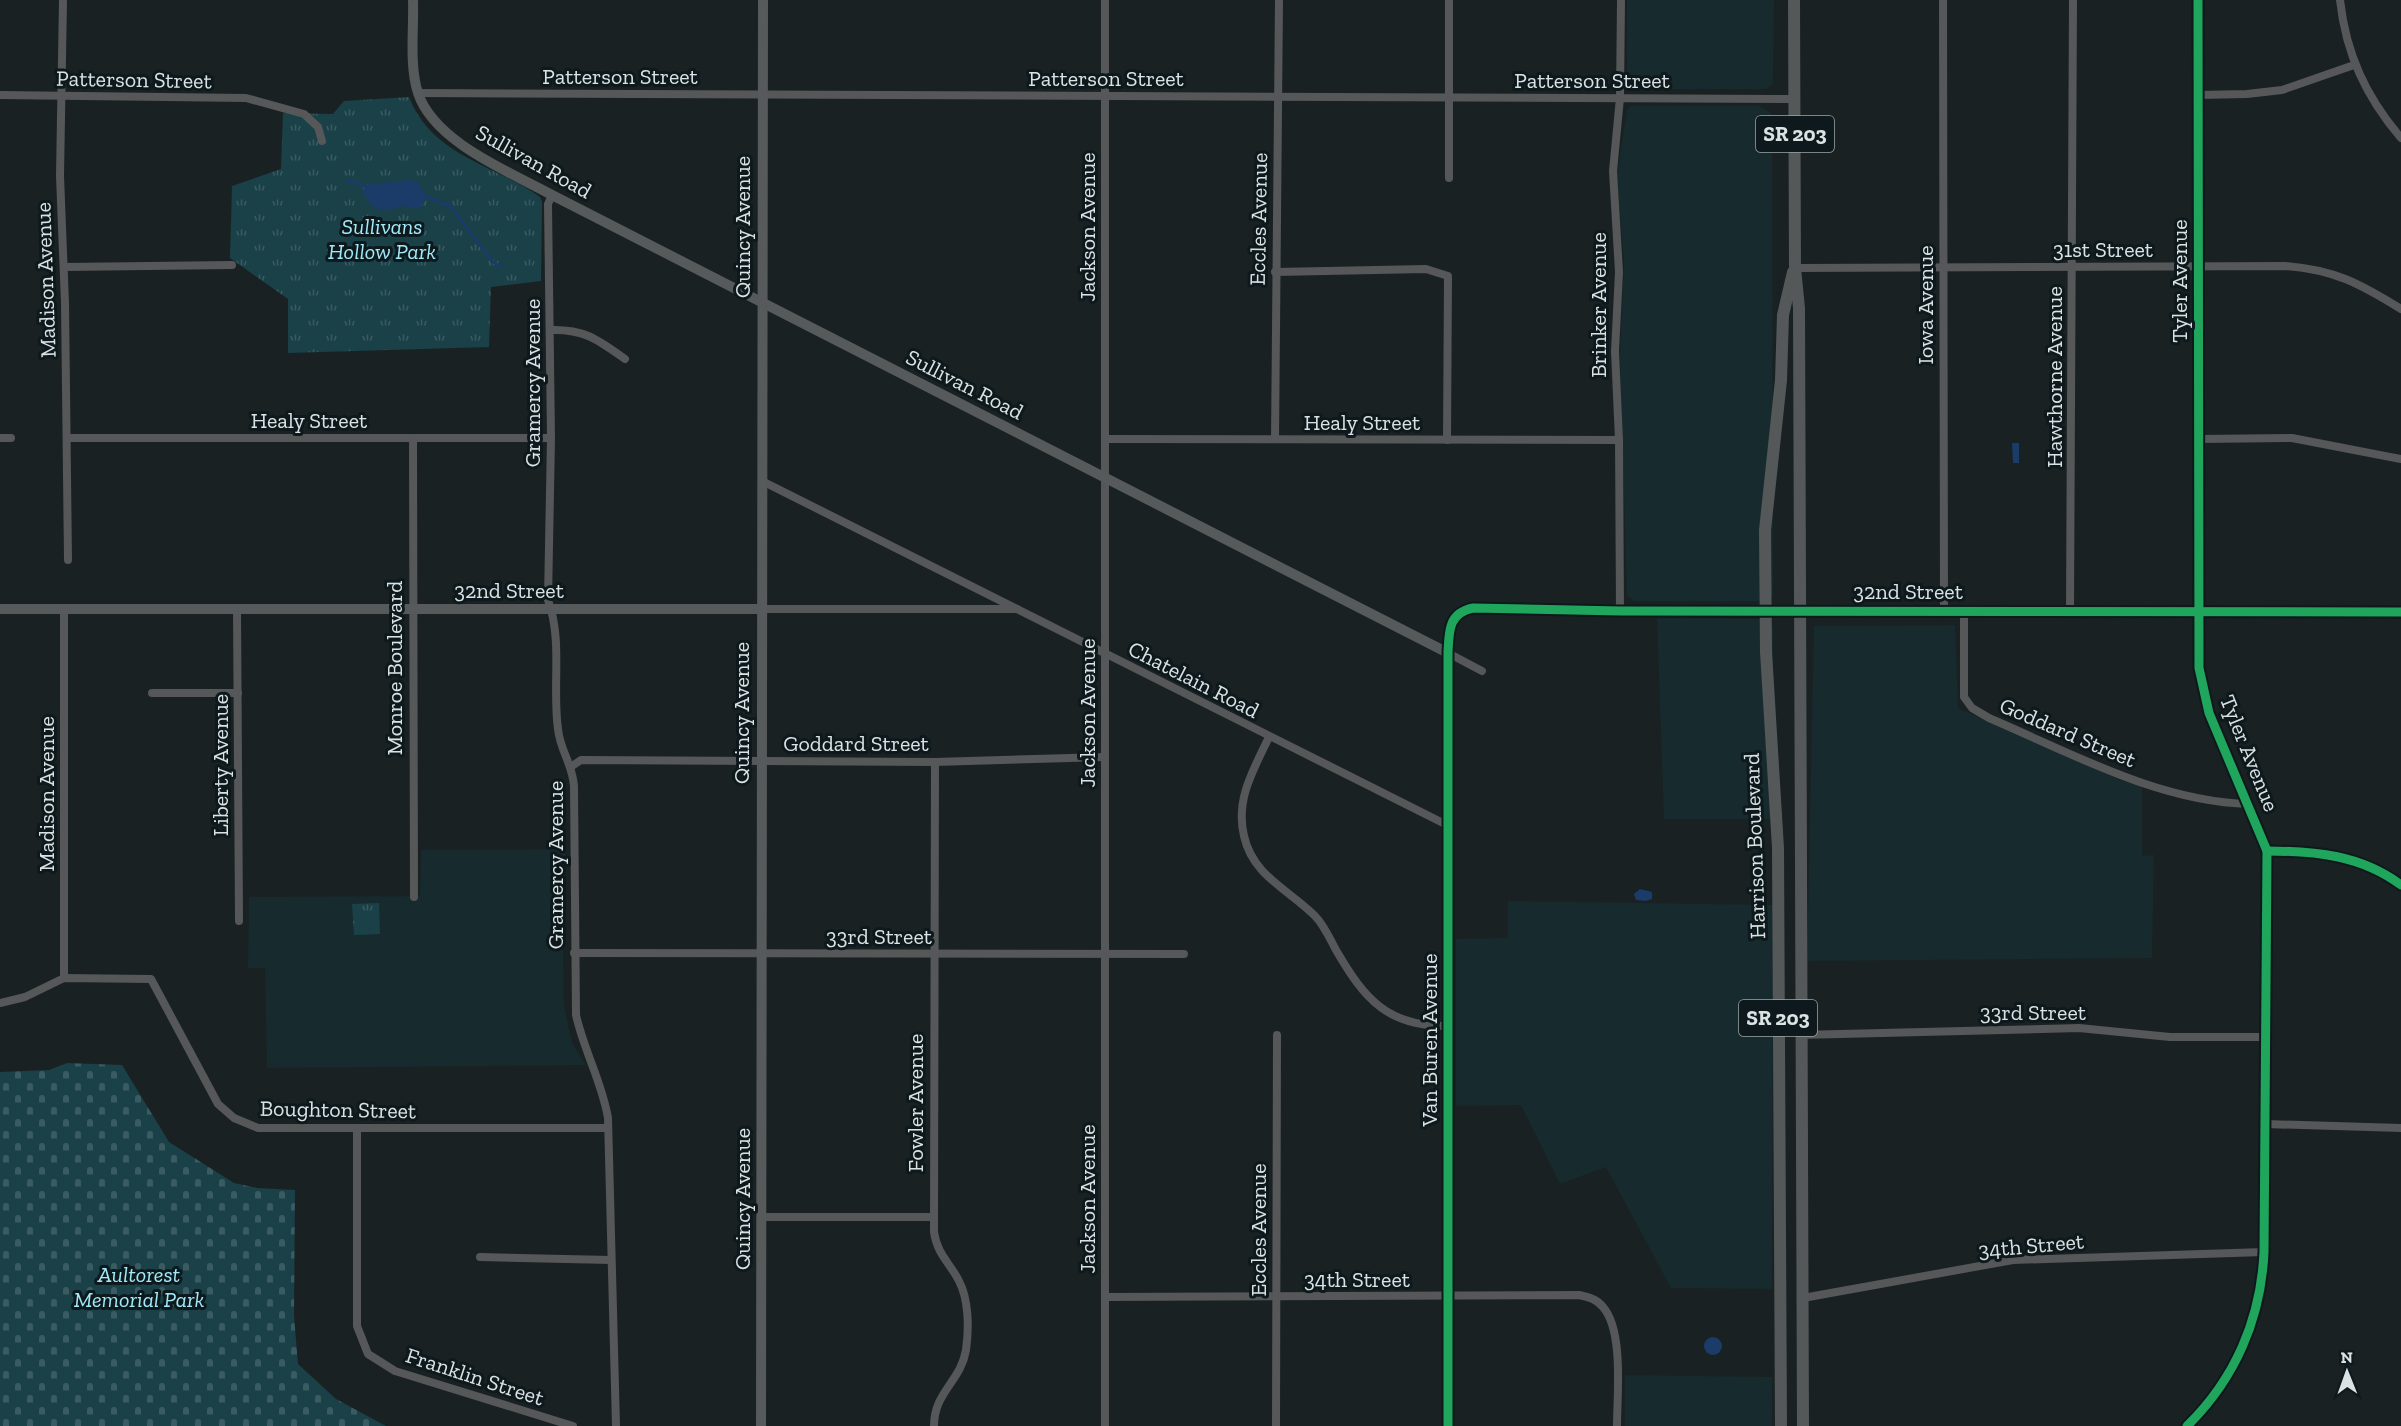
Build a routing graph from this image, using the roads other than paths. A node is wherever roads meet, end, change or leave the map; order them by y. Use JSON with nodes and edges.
{"nodes":[{"id":1,"x":63,"y":0,"type":"edge"},
{"id":2,"x":413,"y":0,"type":"edge"},
{"id":3,"x":763,"y":0,"type":"edge"},
{"id":4,"x":1105,"y":0,"type":"edge"},
{"id":5,"x":1279,"y":0,"type":"edge"},
{"id":6,"x":1449,"y":0,"type":"edge"},
{"id":7,"x":1621,"y":0,"type":"edge"},
{"id":8,"x":1794,"y":0,"type":"edge"},
{"id":9,"x":1943,"y":0,"type":"edge"},
{"id":10,"x":2073,"y":0,"type":"edge"},
{"id":11,"x":2198,"y":0,"type":"edge"},
{"id":12,"x":2340,"y":0,"type":"edge"},
{"id":13,"x":2354,"y":65,"type":"junction"},
{"id":14,"x":418,"y":93,"type":"junction"},
{"id":15,"x":762,"y":94,"type":"junction"},
{"id":16,"x":0,"y":95,"type":"edge"},
{"id":17,"x":61,"y":95,"type":"junction"},
{"id":18,"x":2198,"y":95,"type":"junction"},
{"id":19,"x":1105,"y":96,"type":"junction"},
{"id":20,"x":1279,"y":97,"type":"junction"},
{"id":21,"x":1449,"y":98,"type":"junction"},
{"id":22,"x":1620,"y":98,"type":"junction"},
{"id":23,"x":1795,"y":99,"type":"junction"},
{"id":24,"x":2401,"y":138,"type":"edge"},
{"id":25,"x":322,"y":141,"type":"dead end"},
{"id":26,"x":1449,"y":178,"type":"dead end"},
{"id":27,"x":552,"y":195,"type":"junction"},
{"id":28,"x":232,"y":265,"type":"dead end"},
{"id":29,"x":64,"y":267,"type":"junction"},
{"id":30,"x":1943,"y":267,"type":"junction"},
{"id":31,"x":2073,"y":267,"type":"junction"},
{"id":32,"x":2199,"y":267,"type":"junction"},
{"id":33,"x":1795,"y":268,"type":"junction"},
{"id":34,"x":1275,"y":272,"type":"junction"},
{"id":35,"x":761,"y":301,"type":"junction"},
{"id":36,"x":2401,"y":309,"type":"edge"},
{"id":37,"x":551,"y":330,"type":"junction"},
{"id":38,"x":625,"y":359,"type":"dead end"},
{"id":39,"x":0,"y":438,"type":"edge"},
{"id":40,"x":11,"y":438,"type":"dead end"},
{"id":41,"x":67,"y":438,"type":"junction"},
{"id":42,"x":413,"y":438,"type":"junction"},
{"id":43,"x":551,"y":438,"type":"junction"},
{"id":44,"x":1275,"y":439,"type":"junction"},
{"id":45,"x":2199,"y":439,"type":"junction"},
{"id":46,"x":1105,"y":440,"type":"junction"},
{"id":47,"x":1448,"y":440,"type":"junction"},
{"id":48,"x":1619,"y":440,"type":"junction"},
{"id":49,"x":2401,"y":459,"type":"edge"},
{"id":50,"x":1105,"y":477,"type":"junction"},
{"id":51,"x":762,"y":481,"type":"junction"},
{"id":52,"x":68,"y":560,"type":"dead end"},
{"id":53,"x":0,"y":609,"type":"edge"},
{"id":54,"x":64,"y":609,"type":"junction"},
{"id":55,"x":237,"y":609,"type":"junction"},
{"id":56,"x":414,"y":609,"type":"junction"},
{"id":57,"x":552,"y":609,"type":"junction"},
{"id":58,"x":760,"y":609,"type":"junction"},
{"id":59,"x":1019,"y":609,"type":"junction"},
{"id":60,"x":1765,"y":610,"type":"junction"},
{"id":61,"x":1944,"y":610,"type":"junction"},
{"id":62,"x":2070,"y":610,"type":"junction"},
{"id":63,"x":2199,"y":610,"type":"junction"},
{"id":64,"x":1620,"y":611,"type":"junction"},
{"id":65,"x":1800,"y":611,"type":"junction"},
{"id":66,"x":1964,"y":611,"type":"junction"},
{"id":67,"x":2401,"y":612,"type":"edge"},
{"id":68,"x":1448,"y":653,"type":"junction"},
{"id":69,"x":1105,"y":654,"type":"junction"},
{"id":70,"x":1482,"y":670,"type":"dead end"},
{"id":71,"x":152,"y":693,"type":"dead end"},
{"id":72,"x":238,"y":693,"type":"junction"},
{"id":73,"x":1269,"y":737,"type":"junction"},
{"id":74,"x":1105,"y":757,"type":"junction"},
{"id":75,"x":761,"y":761,"type":"junction"},
{"id":76,"x":935,"y":762,"type":"junction"},
{"id":77,"x":572,"y":766,"type":"junction"},
{"id":78,"x":2249,"y":804,"type":"junction"},
{"id":79,"x":1449,"y":826,"type":"junction"},
{"id":80,"x":2267,"y":851,"type":"junction"},
{"id":81,"x":2401,"y":885,"type":"edge"},
{"id":82,"x":414,"y":897,"type":"dead end"},
{"id":83,"x":239,"y":921,"type":"dead end"},
{"id":84,"x":574,"y":953,"type":"junction"},
{"id":85,"x":761,"y":954,"type":"junction"},
{"id":86,"x":933,"y":954,"type":"junction"},
{"id":87,"x":1105,"y":954,"type":"junction"},
{"id":88,"x":1184,"y":954,"type":"dead end"},
{"id":89,"x":64,"y":978,"type":"junction"},
{"id":90,"x":0,"y":1003,"type":"edge"},
{"id":91,"x":1449,"y":1026,"type":"junction"},
{"id":92,"x":1277,"y":1035,"type":"dead end"},
{"id":93,"x":1800,"y":1035,"type":"junction"},
{"id":94,"x":2266,"y":1037,"type":"junction"},
{"id":95,"x":2265,"y":1124,"type":"junction"},
{"id":96,"x":608,"y":1128,"type":"junction"},
{"id":97,"x":2401,"y":1128,"type":"edge"},
{"id":98,"x":357,"y":1129,"type":"junction"},
{"id":99,"x":761,"y":1217,"type":"junction"},
{"id":100,"x":934,"y":1217,"type":"junction"},
{"id":101,"x":2264,"y":1252,"type":"junction"},
{"id":102,"x":480,"y":1257,"type":"dead end"},
{"id":103,"x":611,"y":1260,"type":"junction"},
{"id":104,"x":1105,"y":1297,"type":"junction"},
{"id":105,"x":1276,"y":1297,"type":"junction"},
{"id":106,"x":1448,"y":1297,"type":"junction"},
{"id":107,"x":1803,"y":1298,"type":"junction"},
{"id":108,"x":573,"y":1426,"type":"edge"},
{"id":109,"x":616,"y":1426,"type":"edge"},
{"id":110,"x":761,"y":1426,"type":"edge"},
{"id":111,"x":934,"y":1426,"type":"edge"},
{"id":112,"x":1105,"y":1426,"type":"edge"},
{"id":113,"x":1276,"y":1426,"type":"edge"},
{"id":114,"x":1448,"y":1426,"type":"edge"},
{"id":115,"x":1617,"y":1426,"type":"edge"},
{"id":116,"x":1781,"y":1426,"type":"edge"},
{"id":117,"x":1803,"y":1426,"type":"edge"},
{"id":118,"x":2187,"y":1426,"type":"edge"}],
"edges":[{"from":1,"to":17,"type":"street","name":"Madison Avenue"},
{"from":2,"to":14,"type":"street"},
{"from":3,"to":15,"type":"street","name":"Quincy Avenue"},
{"from":4,"to":19,"type":"street","name":"Jackson Avenue"},
{"from":5,"to":20,"type":"street","name":"Eccles Avenue"},
{"from":6,"to":21,"type":"street"},
{"from":7,"to":22,"type":"street","name":"Brinker Avenue"},
{"from":8,"to":23,"type":"main road","name":"Harrison Boulevard","number":"SR 203"},
{"from":9,"to":30,"type":"street","name":"Iowa Avenue"},
{"from":10,"to":31,"type":"street","name":"Hawthorne Avenue"},
{"from":11,"to":18,"type":"street","name":"Tyler Avenue"},
{"from":12,"to":13,"type":"street"},
{"from":13,"to":18,"type":"street"},
{"from":13,"to":24,"type":"street"},
{"from":14,"to":15,"type":"street","name":"Patterson Street"},
{"from":14,"to":27,"type":"street","name":"Sullivan Road"},
{"from":15,"to":19,"type":"street","name":"Patterson Street"},
{"from":15,"to":35,"type":"street","name":"Quincy Avenue"},
{"from":16,"to":17,"type":"street","name":"Patterson Street"},
{"from":17,"to":25,"type":"street","name":"Patterson Street"},
{"from":17,"to":29,"type":"street","name":"Madison Avenue"},
{"from":18,"to":32,"type":"street","name":"Tyler Avenue"},
{"from":19,"to":20,"type":"street","name":"Patterson Street"},
{"from":19,"to":46,"type":"street","name":"Jackson Avenue"},
{"from":20,"to":21,"type":"street","name":"Patterson Street"},
{"from":20,"to":34,"type":"street","name":"Eccles Avenue"},
{"from":21,"to":22,"type":"street","name":"Patterson Street"},
{"from":21,"to":26,"type":"street"},
{"from":22,"to":23,"type":"street","name":"Patterson Street"},
{"from":22,"to":48,"type":"street","name":"Brinker Avenue"},
{"from":23,"to":33,"type":"main road","name":"Harrison Boulevard","number":"SR 203"},
{"from":27,"to":35,"type":"street","name":"Sullivan Road"},
{"from":27,"to":37,"type":"street","name":"Gramercy Avenue"},
{"from":28,"to":29,"type":"street"},
{"from":29,"to":41,"type":"street","name":"Madison Avenue"},
{"from":30,"to":31,"type":"street","name":"31st Street"},
{"from":30,"to":33,"type":"street","name":"31st Street"},
{"from":30,"to":61,"type":"street","name":"Iowa Avenue"},
{"from":31,"to":32,"type":"street","name":"31st Street"},
{"from":31,"to":62,"type":"street","name":"Hawthorne Avenue"},
{"from":32,"to":36,"type":"street","name":"31st Street"},
{"from":32,"to":45,"type":"street","name":"Tyler Avenue"},
{"from":33,"to":60,"type":"main road","name":"Harrison Boulevard","number":"SR 203"},
{"from":33,"to":65,"type":"main road","name":"Harrison Boulevard","number":"SR 203"},
{"from":34,"to":44,"type":"street","name":"Eccles Avenue"},
{"from":34,"to":47,"type":"street"},
{"from":35,"to":50,"type":"street","name":"Sullivan Road"},
{"from":35,"to":51,"type":"street","name":"Quincy Avenue"},
{"from":37,"to":38,"type":"street"},
{"from":37,"to":43,"type":"street","name":"Gramercy Avenue"},
{"from":39,"to":40,"type":"street"},
{"from":41,"to":42,"type":"street","name":"Healy Street"},
{"from":41,"to":52,"type":"street","name":"Madison Avenue"},
{"from":42,"to":43,"type":"street","name":"Healy Street"},
{"from":42,"to":56,"type":"street","name":"Monroe Boulevard"},
{"from":43,"to":57,"type":"street","name":"Gramercy Avenue"},
{"from":44,"to":46,"type":"street","name":"Healy Street"},
{"from":44,"to":47,"type":"street","name":"Healy Street"},
{"from":45,"to":49,"type":"street"},
{"from":45,"to":63,"type":"street","name":"Tyler Avenue"},
{"from":46,"to":50,"type":"street","name":"Jackson Avenue"},
{"from":47,"to":48,"type":"street","name":"Healy Street"},
{"from":48,"to":64,"type":"street","name":"Brinker Avenue"},
{"from":50,"to":68,"type":"street","name":"Sullivan Road"},
{"from":50,"to":69,"type":"street","name":"Jackson Avenue"},
{"from":51,"to":58,"type":"street","name":"Quincy Avenue"},
{"from":51,"to":59,"type":"street","name":"Chatelain Road"},
{"from":53,"to":54,"type":"street","name":"32nd Street"},
{"from":54,"to":55,"type":"street","name":"32nd Street"},
{"from":54,"to":89,"type":"street","name":"Madison Avenue"},
{"from":55,"to":56,"type":"street","name":"32nd Street"},
{"from":55,"to":72,"type":"street","name":"Liberty Avenue"},
{"from":56,"to":57,"type":"street","name":"32nd Street"},
{"from":56,"to":82,"type":"street","name":"Monroe Boulevard"},
{"from":57,"to":58,"type":"street","name":"32nd Street"},
{"from":57,"to":77,"type":"street","name":"Gramercy Avenue"},
{"from":58,"to":59,"type":"street","name":"32nd Street"},
{"from":58,"to":75,"type":"street","name":"Quincy Avenue"},
{"from":59,"to":69,"type":"street","name":"Chatelain Road"},
{"from":60,"to":64,"type":"street","name":"32nd Street"},
{"from":60,"to":65,"type":"street","name":"32nd Street"},
{"from":60,"to":116,"type":"main road","name":"Harrison Boulevard","number":"SR 203"},
{"from":61,"to":65,"type":"street","name":"32nd Street"},
{"from":61,"to":66,"type":"street","name":"32nd Street"},
{"from":62,"to":63,"type":"street","name":"32nd Street"},
{"from":62,"to":66,"type":"street","name":"32nd Street"},
{"from":63,"to":67,"type":"street","name":"32nd Street"},
{"from":63,"to":78,"type":"street","name":"Tyler Avenue"},
{"from":64,"to":68,"type":"street","name":"32nd Street"},
{"from":65,"to":93,"type":"main road","name":"Harrison Boulevard","number":"SR 203"},
{"from":66,"to":78,"type":"street","name":"Goddard Street"},
{"from":68,"to":70,"type":"street","name":"Sullivan Road"},
{"from":68,"to":79,"type":"street","name":"Van Buren Avenue"},
{"from":69,"to":73,"type":"street","name":"Chatelain Road"},
{"from":69,"to":74,"type":"street","name":"Jackson Avenue"},
{"from":71,"to":72,"type":"street"},
{"from":72,"to":83,"type":"street","name":"Liberty Avenue"},
{"from":73,"to":79,"type":"street","name":"Chatelain Road"},
{"from":73,"to":91,"type":"street"},
{"from":74,"to":76,"type":"street","name":"Goddard Street"},
{"from":74,"to":87,"type":"street","name":"Jackson Avenue"},
{"from":75,"to":76,"type":"street","name":"Goddard Street"},
{"from":75,"to":77,"type":"street","name":"Goddard Street"},
{"from":75,"to":85,"type":"street","name":"Quincy Avenue"},
{"from":76,"to":86,"type":"street","name":"Fowler Avenue"},
{"from":77,"to":84,"type":"street","name":"Gramercy Avenue"},
{"from":78,"to":80,"type":"street","name":"Tyler Avenue"},
{"from":79,"to":91,"type":"street","name":"Van Buren Avenue"},
{"from":80,"to":81,"type":"street"},
{"from":80,"to":94,"type":"street","name":"Tyler Avenue"},
{"from":84,"to":85,"type":"street","name":"33rd Street"},
{"from":84,"to":96,"type":"street","name":"Gramercy Avenue"},
{"from":85,"to":86,"type":"street","name":"33rd Street"},
{"from":85,"to":99,"type":"street","name":"Quincy Avenue"},
{"from":86,"to":87,"type":"street","name":"33rd Street"},
{"from":86,"to":100,"type":"street","name":"Fowler Avenue"},
{"from":87,"to":88,"type":"street","name":"33rd Street"},
{"from":87,"to":104,"type":"street","name":"Jackson Avenue"},
{"from":89,"to":90,"type":"street"},
{"from":89,"to":98,"type":"street","name":"Boughton Street"},
{"from":91,"to":106,"type":"street","name":"Van Buren Avenue"},
{"from":92,"to":105,"type":"street","name":"Eccles Avenue"},
{"from":93,"to":94,"type":"street","name":"33rd Street"},
{"from":93,"to":107,"type":"main road","name":"Harrison Boulevard","number":"SR 203"},
{"from":94,"to":95,"type":"street","name":"Tyler Avenue"},
{"from":95,"to":97,"type":"street"},
{"from":95,"to":101,"type":"street","name":"Tyler Avenue"},
{"from":96,"to":98,"type":"street","name":"Boughton Street"},
{"from":96,"to":103,"type":"street","name":"Gramercy Avenue"},
{"from":98,"to":108,"type":"street","name":"Franklin Street"},
{"from":99,"to":100,"type":"street"},
{"from":99,"to":110,"type":"street","name":"Quincy Avenue"},
{"from":100,"to":111,"type":"street","name":"Fowler Avenue"},
{"from":101,"to":107,"type":"street","name":"34th Street"},
{"from":101,"to":118,"type":"street","name":"Tyler Avenue"},
{"from":102,"to":103,"type":"street"},
{"from":103,"to":109,"type":"street","name":"Gramercy Avenue"},
{"from":104,"to":105,"type":"street","name":"34th Street"},
{"from":104,"to":112,"type":"street","name":"Jackson Avenue"},
{"from":105,"to":106,"type":"street","name":"34th Street"},
{"from":105,"to":113,"type":"street","name":"Eccles Avenue"},
{"from":106,"to":114,"type":"street","name":"Van Buren Avenue"},
{"from":106,"to":115,"type":"street","name":"34th Street"},
{"from":107,"to":117,"type":"main road","name":"Harrison Boulevard","number":"SR 203"}]}
